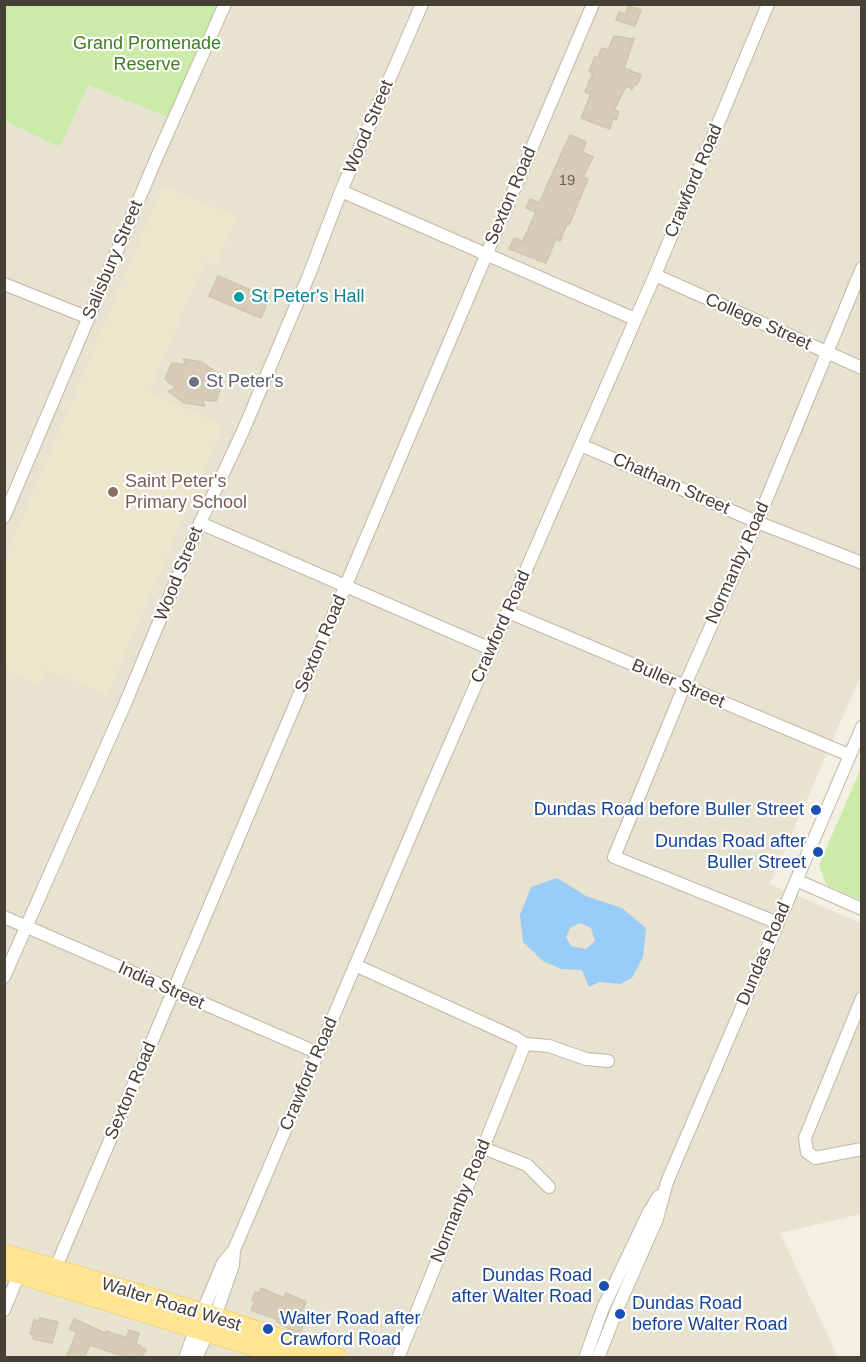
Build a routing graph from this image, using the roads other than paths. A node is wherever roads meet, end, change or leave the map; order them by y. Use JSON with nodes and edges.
{"nodes":[{"id":1,"x":225,"y":4,"type":"edge"},
{"id":2,"x":422,"y":4,"type":"edge"},
{"id":3,"x":593,"y":4,"type":"edge"},
{"id":4,"x":768,"y":4,"type":"edge"},
{"id":5,"x":341,"y":191,"type":"junction"},
{"id":6,"x":486,"y":254,"type":"junction"},
{"id":7,"x":861,"y":268,"type":"edge"},
{"id":8,"x":655,"y":275,"type":"junction"},
{"id":9,"x":4,"y":285,"type":"edge"},
{"id":10,"x":89,"y":318,"type":"junction"},
{"id":11,"x":635,"y":319,"type":"junction"},
{"id":12,"x":826,"y":352,"type":"junction"},
{"id":13,"x":861,"y":369,"type":"edge"},
{"id":14,"x":581,"y":445,"type":"junction"},
{"id":15,"x":4,"y":517,"type":"edge"},
{"id":16,"x":757,"y":522,"type":"junction"},
{"id":17,"x":200,"y":523,"type":"junction"},
{"id":18,"x":861,"y":563,"type":"edge"},
{"id":19,"x":346,"y":585,"type":"junction"},
{"id":20,"x":507,"y":612,"type":"junction"},
{"id":21,"x":491,"y":649,"type":"junction"},
{"id":22,"x":684,"y":687,"type":"junction"},
{"id":23,"x":861,"y":727,"type":"edge"},
{"id":24,"x":849,"y":755,"type":"junction"},
{"id":25,"x":796,"y":880,"type":"junction"},
{"id":26,"x":861,"y":909,"type":"edge"},
{"id":27,"x":4,"y":917,"type":"edge"},
{"id":28,"x":778,"y":923,"type":"junction"},
{"id":29,"x":26,"y":926,"type":"junction"},
{"id":30,"x":355,"y":965,"type":"junction"},
{"id":31,"x":4,"y":977,"type":"edge"},
{"id":32,"x":173,"y":992,"type":"junction"},
{"id":33,"x":861,"y":998,"type":"edge"},
{"id":34,"x":525,"y":1044,"type":"junction"},
{"id":35,"x":318,"y":1053,"type":"junction"},
{"id":36,"x":608,"y":1061,"type":"dead end"},
{"id":37,"x":483,"y":1148,"type":"junction"},
{"id":38,"x":861,"y":1149,"type":"edge"},
{"id":39,"x":667,"y":1182,"type":"junction"},
{"id":40,"x":549,"y":1187,"type":"dead end"},
{"id":41,"x":4,"y":1254,"type":"edge"},
{"id":42,"x":16,"y":1268,"type":"edge"},
{"id":43,"x":52,"y":1277,"type":"junction"},
{"id":44,"x":4,"y":1310,"type":"edge"},
{"id":45,"x":206,"y":1323,"type":"junction"},
{"id":46,"x":186,"y":1358,"type":"edge"},
{"id":47,"x":196,"y":1358,"type":"edge"},
{"id":48,"x":293,"y":1358,"type":"edge"},
{"id":49,"x":337,"y":1358,"type":"edge"},
{"id":50,"x":398,"y":1358,"type":"edge"},
{"id":51,"x":585,"y":1358,"type":"edge"},
{"id":52,"x":598,"y":1358,"type":"edge"}],
"edges":[{"from":1,"to":10,"type":"street","name":"Salisbury Street"},
{"from":2,"to":5,"type":"street","name":"Wood Street"},
{"from":3,"to":6,"type":"street","name":"Sexton Road"},
{"from":4,"to":8,"type":"street","name":"Crawford Road"},
{"from":5,"to":6,"type":"street"},
{"from":5,"to":17,"type":"street","name":"Wood Street"},
{"from":6,"to":11,"type":"street"},
{"from":6,"to":19,"type":"street","name":"Sexton Road"},
{"from":7,"to":12,"type":"street","name":"Normanby Road"},
{"from":8,"to":11,"type":"street","name":"Crawford Road"},
{"from":8,"to":12,"type":"street","name":"College Street"},
{"from":9,"to":10,"type":"street"},
{"from":10,"to":15,"type":"street","name":"Salisbury Street"},
{"from":11,"to":14,"type":"street","name":"Crawford Road"},
{"from":12,"to":13,"type":"street","name":"College Street"},
{"from":12,"to":16,"type":"street","name":"Normanby Road"},
{"from":14,"to":16,"type":"street","name":"Chatham Street"},
{"from":14,"to":20,"type":"street","name":"Crawford Road"},
{"from":16,"to":18,"type":"street","name":"Chatham Street"},
{"from":16,"to":22,"type":"street","name":"Normanby Road"},
{"from":17,"to":19,"type":"street"},
{"from":17,"to":29,"type":"street","name":"Wood Street"},
{"from":19,"to":21,"type":"street"},
{"from":19,"to":32,"type":"street","name":"Sexton Road"},
{"from":20,"to":21,"type":"street","name":"Crawford Road"},
{"from":20,"to":22,"type":"street","name":"Buller Street"},
{"from":21,"to":30,"type":"street","name":"Crawford Road"},
{"from":22,"to":24,"type":"street","name":"Buller Street"},
{"from":22,"to":28,"type":"street","name":"Normanby Road"},
{"from":23,"to":24,"type":"street","name":"Dundas Road"},
{"from":24,"to":25,"type":"street","name":"Dundas Road"},
{"from":25,"to":26,"type":"street"},
{"from":25,"to":28,"type":"street","name":"Dundas Road"},
{"from":27,"to":29,"type":"street","name":"India Street"},
{"from":28,"to":39,"type":"street","name":"Dundas Road"},
{"from":29,"to":31,"type":"street","name":"Wood Street"},
{"from":29,"to":32,"type":"street","name":"India Street"},
{"from":30,"to":34,"type":"street"},
{"from":30,"to":35,"type":"street","name":"Crawford Road"},
{"from":32,"to":35,"type":"street","name":"India Street"},
{"from":32,"to":43,"type":"street","name":"Sexton Road"},
{"from":33,"to":38,"type":"street"},
{"from":34,"to":36,"type":"street"},
{"from":34,"to":37,"type":"street","name":"Normanby Road"},
{"from":35,"to":45,"type":"street","name":"Crawford Road"},
{"from":37,"to":40,"type":"street"},
{"from":37,"to":50,"type":"street","name":"Normanby Road"},
{"from":39,"to":51,"type":"street","name":"Dundas Road"},
{"from":39,"to":52,"type":"street","name":"Dundas Road"},
{"from":41,"to":42,"type":"main road","name":"Walter Road West"},
{"from":42,"to":43,"type":"main road","name":"Walter Road West"},
{"from":42,"to":44,"type":"street"},
{"from":43,"to":45,"type":"main road","name":"Walter Road West"},
{"from":45,"to":46,"type":"street","name":"Crawford Road"},
{"from":45,"to":47,"type":"street","name":"Crawford Road"},
{"from":45,"to":48,"type":"main road","name":"Walter Road West"},
{"from":45,"to":49,"type":"main road","name":"Walter Road West"}]}
